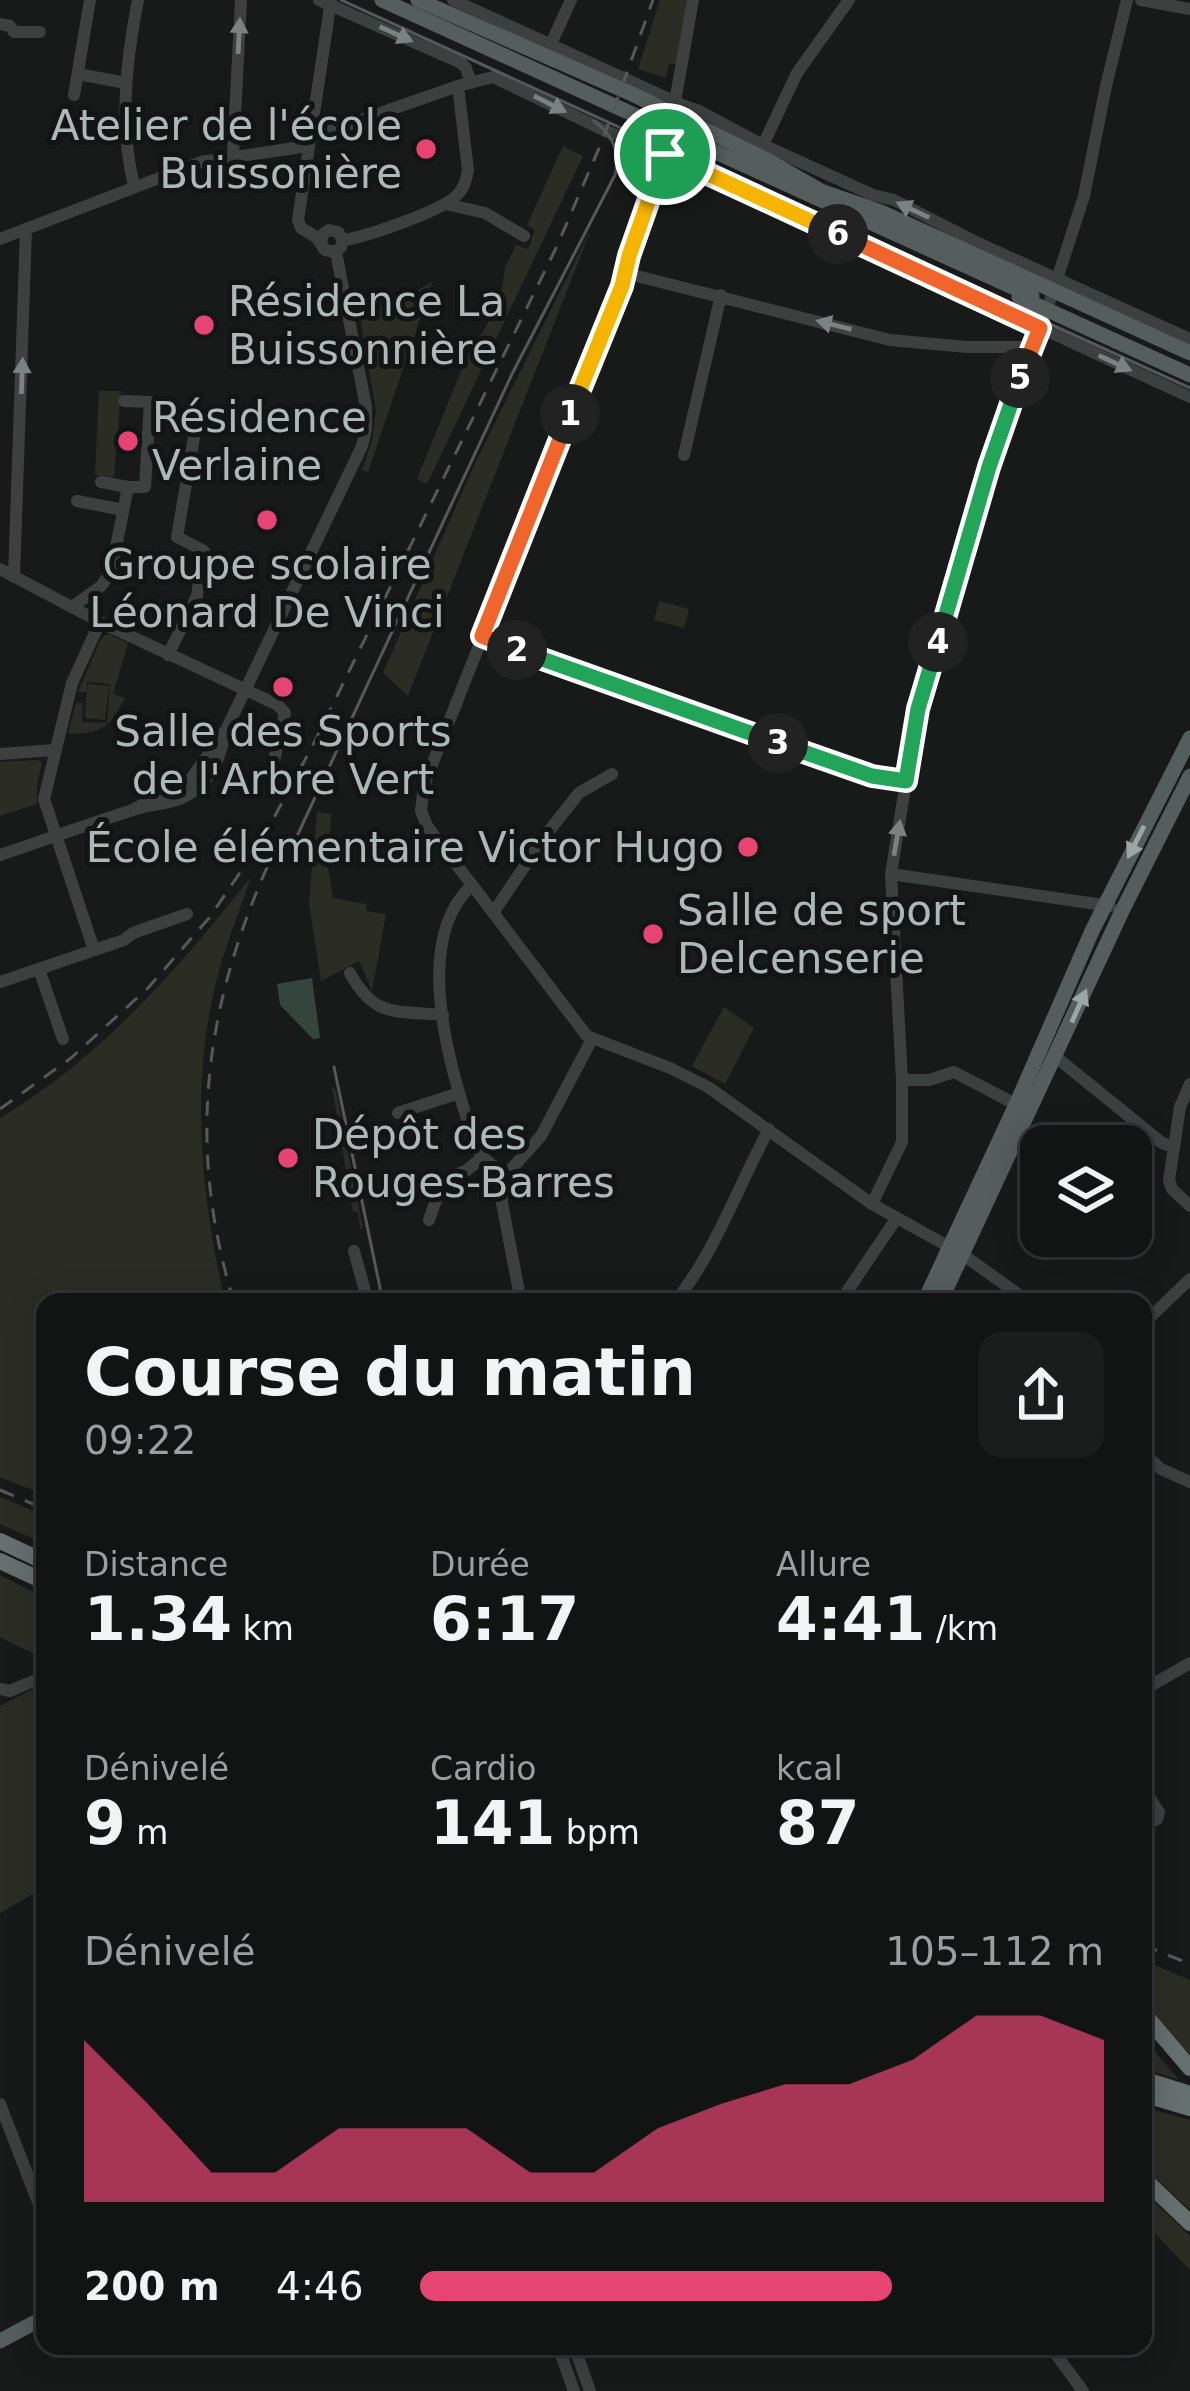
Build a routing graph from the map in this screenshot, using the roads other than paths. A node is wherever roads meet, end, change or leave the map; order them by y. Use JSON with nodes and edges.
{"nodes":[{"id":1,"x":90,"y":0,"type":"edge"},
{"id":2,"x":138,"y":0,"type":"edge"},
{"id":3,"x":241,"y":0,"type":"edge"},
{"id":4,"x":368,"y":0,"type":"edge"},
{"id":5,"x":382,"y":0,"type":"edge"},
{"id":6,"x":401,"y":0,"type":"edge"},
{"id":7,"x":418,"y":0,"type":"edge"},
{"id":8,"x":571,"y":0,"type":"edge"},
{"id":9,"x":693,"y":0,"type":"edge"},
{"id":10,"x":849,"y":0,"type":"edge"},
{"id":11,"x":1127,"y":0,"type":"edge"},
{"id":12,"x":1141,"y":0,"type":"edge"},
{"id":13,"x":327,"y":2,"type":"edge"},
{"id":14,"x":460,"y":2,"type":"edge"},
{"id":15,"x":1190,"y":10,"type":"edge"},
{"id":16,"x":0,"y":24,"type":"edge"},
{"id":17,"x":40,"y":32,"type":"dead end"},
{"id":18,"x":550,"y":46,"type":"junction"},
{"id":19,"x":519,"y":62,"type":"junction"},
{"id":20,"x":78,"y":74,"type":"junction"},
{"id":21,"x":126,"y":83,"type":"junction"},
{"id":22,"x":465,"y":85,"type":"junction"},
{"id":23,"x":74,"y":95,"type":"dead end"},
{"id":24,"x":676,"y":102,"type":"junction"},
{"id":25,"x":308,"y":142,"type":"junction"},
{"id":26,"x":763,"y":145,"type":"junction"},
{"id":27,"x":665,"y":154,"type":"junction"},
{"id":28,"x":233,"y":155,"type":"junction"},
{"id":29,"x":751,"y":168,"type":"junction"},
{"id":30,"x":134,"y":186,"type":"junction"},
{"id":31,"x":820,"y":191,"type":"junction"},
{"id":32,"x":300,"y":203,"type":"junction"},
{"id":33,"x":444,"y":204,"type":"junction"},
{"id":34,"x":26,"y":229,"type":"junction"},
{"id":35,"x":329,"y":230,"type":"junction"},
{"id":36,"x":524,"y":236,"type":"dead end"},
{"id":37,"x":0,"y":239,"type":"edge"},
{"id":38,"x":321,"y":244,"type":"junction"},
{"id":39,"x":339,"y":246,"type":"junction"},
{"id":40,"x":625,"y":273,"type":"junction"},
{"id":41,"x":721,"y":295,"type":"junction"},
{"id":42,"x":1056,"y":299,"type":"junction"},
{"id":43,"x":1040,"y":328,"type":"junction"},
{"id":44,"x":1190,"y":339,"type":"edge"},
{"id":45,"x":1033,"y":346,"type":"junction"},
{"id":46,"x":1190,"y":363,"type":"edge"},
{"id":47,"x":1190,"y":398,"type":"edge"},
{"id":48,"x":124,"y":401,"type":"dead end"},
{"id":49,"x":197,"y":420,"type":"dead end"},
{"id":50,"x":683,"y":455,"type":"dead end"},
{"id":51,"x":100,"y":482,"type":"dead end"},
{"id":52,"x":128,"y":487,"type":"junction"},
{"id":53,"x":77,"y":501,"type":"dead end"},
{"id":54,"x":123,"y":510,"type":"junction"},
{"id":55,"x":0,"y":569,"type":"edge"},
{"id":56,"x":14,"y":577,"type":"junction"},
{"id":57,"x":72,"y":607,"type":"junction"},
{"id":58,"x":100,"y":622,"type":"junction"},
{"id":59,"x":482,"y":636,"type":"junction"},
{"id":60,"x":168,"y":656,"type":"junction"},
{"id":61,"x":245,"y":691,"type":"junction"},
{"id":62,"x":1190,"y":738,"type":"edge"},
{"id":63,"x":54,"y":750,"type":"junction"},
{"id":64,"x":0,"y":754,"type":"edge"},
{"id":65,"x":273,"y":765,"type":"dead end"},
{"id":66,"x":612,"y":774,"type":"dead end"},
{"id":67,"x":1190,"y":776,"type":"edge"},
{"id":68,"x":906,"y":781,"type":"junction"},
{"id":69,"x":55,"y":837,"type":"junction"},
{"id":70,"x":0,"y":855,"type":"edge"},
{"id":71,"x":891,"y":874,"type":"junction"},
{"id":72,"x":471,"y":886,"type":"junction"},
{"id":73,"x":1105,"y":904,"type":"junction"},
{"id":74,"x":1122,"y":911,"type":"junction"},
{"id":75,"x":187,"y":914,"type":"dead end"},
{"id":76,"x":493,"y":914,"type":"junction"},
{"id":77,"x":94,"y":950,"type":"junction"},
{"id":78,"x":39,"y":969,"type":"junction"},
{"id":79,"x":350,"y":973,"type":"dead end"},
{"id":80,"x":0,"y":982,"type":"edge"},
{"id":81,"x":443,"y":1015,"type":"junction"},
{"id":82,"x":592,"y":1039,"type":"junction"},
{"id":83,"x":63,"y":1040,"type":"dead end"},
{"id":84,"x":1055,"y":1057,"type":"junction"},
{"id":85,"x":902,"y":1080,"type":"junction"},
{"id":86,"x":1190,"y":1084,"type":"edge"},
{"id":87,"x":459,"y":1093,"type":"junction"},
{"id":88,"x":1023,"y":1108,"type":"junction"},
{"id":89,"x":398,"y":1113,"type":"dead end"},
{"id":90,"x":769,"y":1129,"type":"junction"},
{"id":91,"x":1174,"y":1147,"type":"junction"},
{"id":92,"x":483,"y":1157,"type":"junction"},
{"id":93,"x":506,"y":1174,"type":"junction"},
{"id":94,"x":872,"y":1204,"type":"junction"},
{"id":95,"x":1190,"y":1206,"type":"edge"},
{"id":96,"x":896,"y":1219,"type":"junction"},
{"id":97,"x":429,"y":1220,"type":"dead end"},
{"id":98,"x":955,"y":1250,"type":"junction"},
{"id":99,"x":354,"y":1251,"type":"dead end"},
{"id":100,"x":1190,"y":1279,"type":"edge"},
{"id":101,"x":366,"y":1293,"type":"edge"},
{"id":102,"x":519,"y":1293,"type":"edge"},
{"id":103,"x":683,"y":1293,"type":"edge"},
{"id":104,"x":846,"y":1293,"type":"edge"},
{"id":105,"x":929,"y":1293,"type":"edge"},
{"id":106,"x":943,"y":1293,"type":"edge"},
{"id":107,"x":1016,"y":1293,"type":"edge"},
{"id":108,"x":1152,"y":1315,"type":"edge"},
{"id":109,"x":1152,"y":1460,"type":"edge"},
{"id":110,"x":1190,"y":1482,"type":"edge"},
{"id":111,"x":0,"y":1541,"type":"edge"},
{"id":112,"x":36,"y":1558,"type":"edge"},
{"id":113,"x":0,"y":1561,"type":"edge"},
{"id":114,"x":36,"y":1578,"type":"edge"},
{"id":115,"x":1190,"y":1664,"type":"edge"},
{"id":116,"x":36,"y":1680,"type":"edge"},
{"id":117,"x":1152,"y":1685,"type":"edge"},
{"id":118,"x":0,"y":1689,"type":"edge"},
{"id":119,"x":1152,"y":2028,"type":"edge"},
{"id":120,"x":1190,"y":2070,"type":"edge"},
{"id":121,"x":1152,"y":2083,"type":"edge"},
{"id":122,"x":1152,"y":2095,"type":"edge"},
{"id":123,"x":1184,"y":2099,"type":"edge"},
{"id":124,"x":0,"y":2104,"type":"edge"},
{"id":125,"x":1152,"y":2186,"type":"edge"},
{"id":126,"x":36,"y":2197,"type":"edge"},
{"id":127,"x":1190,"y":2222,"type":"edge"},
{"id":128,"x":36,"y":2322,"type":"edge"},
{"id":129,"x":0,"y":2342,"type":"edge"},
{"id":130,"x":561,"y":2355,"type":"edge"},
{"id":131,"x":577,"y":2355,"type":"edge"},
{"id":132,"x":1056,"y":2355,"type":"edge"},
{"id":133,"x":574,"y":2391,"type":"edge"},
{"id":134,"x":590,"y":2391,"type":"edge"},
{"id":135,"x":1082,"y":2391,"type":"edge"}],
"edges":[{"from":1,"to":20,"type":"street"},
{"from":2,"to":21,"type":"street"},
{"from":28,"to":3,"type":"street","one_way":true},
{"from":4,"to":19,"type":"main road"},
{"from":5,"to":19,"type":"main road"},
{"from":6,"to":31,"type":"main road"},
{"from":7,"to":31,"type":"main road"},
{"from":8,"to":18,"type":"street"},
{"from":9,"to":24,"type":"street"},
{"from":10,"to":26,"type":"street"},
{"from":11,"to":42,"type":"street"},
{"from":12,"to":15,"type":"street"},
{"from":13,"to":22,"type":"street","one_way":true},
{"from":13,"to":25,"type":"street"},
{"from":14,"to":18,"type":"street"},
{"from":16,"to":17,"type":"street"},
{"from":18,"to":24,"type":"street"},
{"from":19,"to":29,"type":"main road"},
{"from":20,"to":21,"type":"street"},
{"from":20,"to":23,"type":"street"},
{"from":21,"to":30,"type":"street"},
{"from":22,"to":25,"type":"street"},
{"from":22,"to":27,"type":"street","one_way":true},
{"from":22,"to":33,"type":"street"},
{"from":24,"to":26,"type":"street"},
{"from":25,"to":28,"type":"street"},
{"from":25,"to":32,"type":"street"},
{"from":42,"to":26,"type":"street","one_way":true},
{"from":27,"to":40,"type":"street"},
{"from":27,"to":43,"type":"street"},
{"from":28,"to":30,"type":"street"},
{"from":29,"to":31,"type":"main road"},
{"from":29,"to":42,"type":"main road"},
{"from":30,"to":34,"type":"street"},
{"from":31,"to":42,"type":"main road"},
{"from":32,"to":35,"type":"street"},
{"from":32,"to":38,"type":"street"},
{"from":33,"to":36,"type":"street"},
{"from":33,"to":39,"type":"street"},
{"from":34,"to":37,"type":"street"},
{"from":56,"to":34,"type":"street","one_way":true},
{"from":35,"to":38,"type":"street"},
{"from":35,"to":39,"type":"street"},
{"from":38,"to":39,"type":"street"},
{"from":39,"to":61,"type":"street"},
{"from":40,"to":41,"type":"street"},
{"from":40,"to":59,"type":"street"},
{"from":45,"to":41,"type":"street","one_way":true},
{"from":41,"to":50,"type":"street"},
{"from":42,"to":43,"type":"street"},
{"from":42,"to":44,"type":"street"},
{"from":42,"to":46,"type":"main road"},
{"from":43,"to":45,"type":"street"},
{"from":43,"to":47,"type":"street","one_way":true},
{"from":45,"to":68,"type":"street"},
{"from":48,"to":52,"type":"street"},
{"from":49,"to":60,"type":"street"},
{"from":51,"to":52,"type":"street"},
{"from":52,"to":54,"type":"street"},
{"from":53,"to":54,"type":"street"},
{"from":54,"to":57,"type":"street"},
{"from":55,"to":56,"type":"street"},
{"from":56,"to":57,"type":"street"},
{"from":57,"to":58,"type":"street"},
{"from":58,"to":60,"type":"street"},
{"from":58,"to":63,"type":"street"},
{"from":59,"to":68,"type":"street"},
{"from":59,"to":72,"type":"street"},
{"from":60,"to":61,"type":"street"},
{"from":61,"to":65,"type":"street"},
{"from":61,"to":69,"type":"street"},
{"from":62,"to":73,"type":"main road","one_way":true},
{"from":63,"to":64,"type":"street"},
{"from":63,"to":69,"type":"street"},
{"from":66,"to":76,"type":"street"},
{"from":67,"to":74,"type":"main road"},
{"from":71,"to":68,"type":"street","one_way":true},
{"from":69,"to":70,"type":"street"},
{"from":69,"to":77,"type":"street"},
{"from":71,"to":73,"type":"street"},
{"from":71,"to":85,"type":"street"},
{"from":72,"to":76,"type":"street"},
{"from":72,"to":81,"type":"street"},
{"from":73,"to":74,"type":"street"},
{"from":73,"to":88,"type":"main road"},
{"from":84,"to":74,"type":"main road","one_way":true},
{"from":75,"to":77,"type":"street"},
{"from":76,"to":82,"type":"street"},
{"from":77,"to":78,"type":"street"},
{"from":78,"to":80,"type":"street"},
{"from":78,"to":83,"type":"street"},
{"from":79,"to":81,"type":"street"},
{"from":81,"to":87,"type":"street"},
{"from":82,"to":90,"type":"street"},
{"from":82,"to":93,"type":"street"},
{"from":84,"to":88,"type":"main road"},
{"from":84,"to":91,"type":"street"},
{"from":85,"to":88,"type":"street"},
{"from":85,"to":94,"type":"street"},
{"from":86,"to":91,"type":"street"},
{"from":87,"to":89,"type":"street"},
{"from":87,"to":92,"type":"street"},
{"from":88,"to":98,"type":"main road"},
{"from":90,"to":94,"type":"street"},
{"from":90,"to":103,"type":"street"},
{"from":91,"to":95,"type":"street"},
{"from":92,"to":93,"type":"street"},
{"from":92,"to":97,"type":"street"},
{"from":93,"to":102,"type":"street"},
{"from":94,"to":96,"type":"street"},
{"from":96,"to":98,"type":"street"},
{"from":96,"to":104,"type":"street"},
{"from":98,"to":105,"type":"main road"},
{"from":98,"to":106,"type":"main road"},
{"from":98,"to":107,"type":"street"},
{"from":99,"to":101,"type":"street"},
{"from":100,"to":108,"type":"street"},
{"from":109,"to":110,"type":"street"},
{"from":111,"to":112,"type":"highway"},
{"from":113,"to":114,"type":"highway"},
{"from":115,"to":117,"type":"street"},
{"from":116,"to":118,"type":"street"},
{"from":119,"to":120,"type":"highway"},
{"from":121,"to":123,"type":"highway"},
{"from":122,"to":123,"type":"highway"},
{"from":124,"to":126,"type":"street"},
{"from":125,"to":127,"type":"highway"},
{"from":128,"to":129,"type":"main road"},
{"from":130,"to":133,"type":"street"},
{"from":131,"to":134,"type":"street"},
{"from":132,"to":135,"type":"street"}]}
